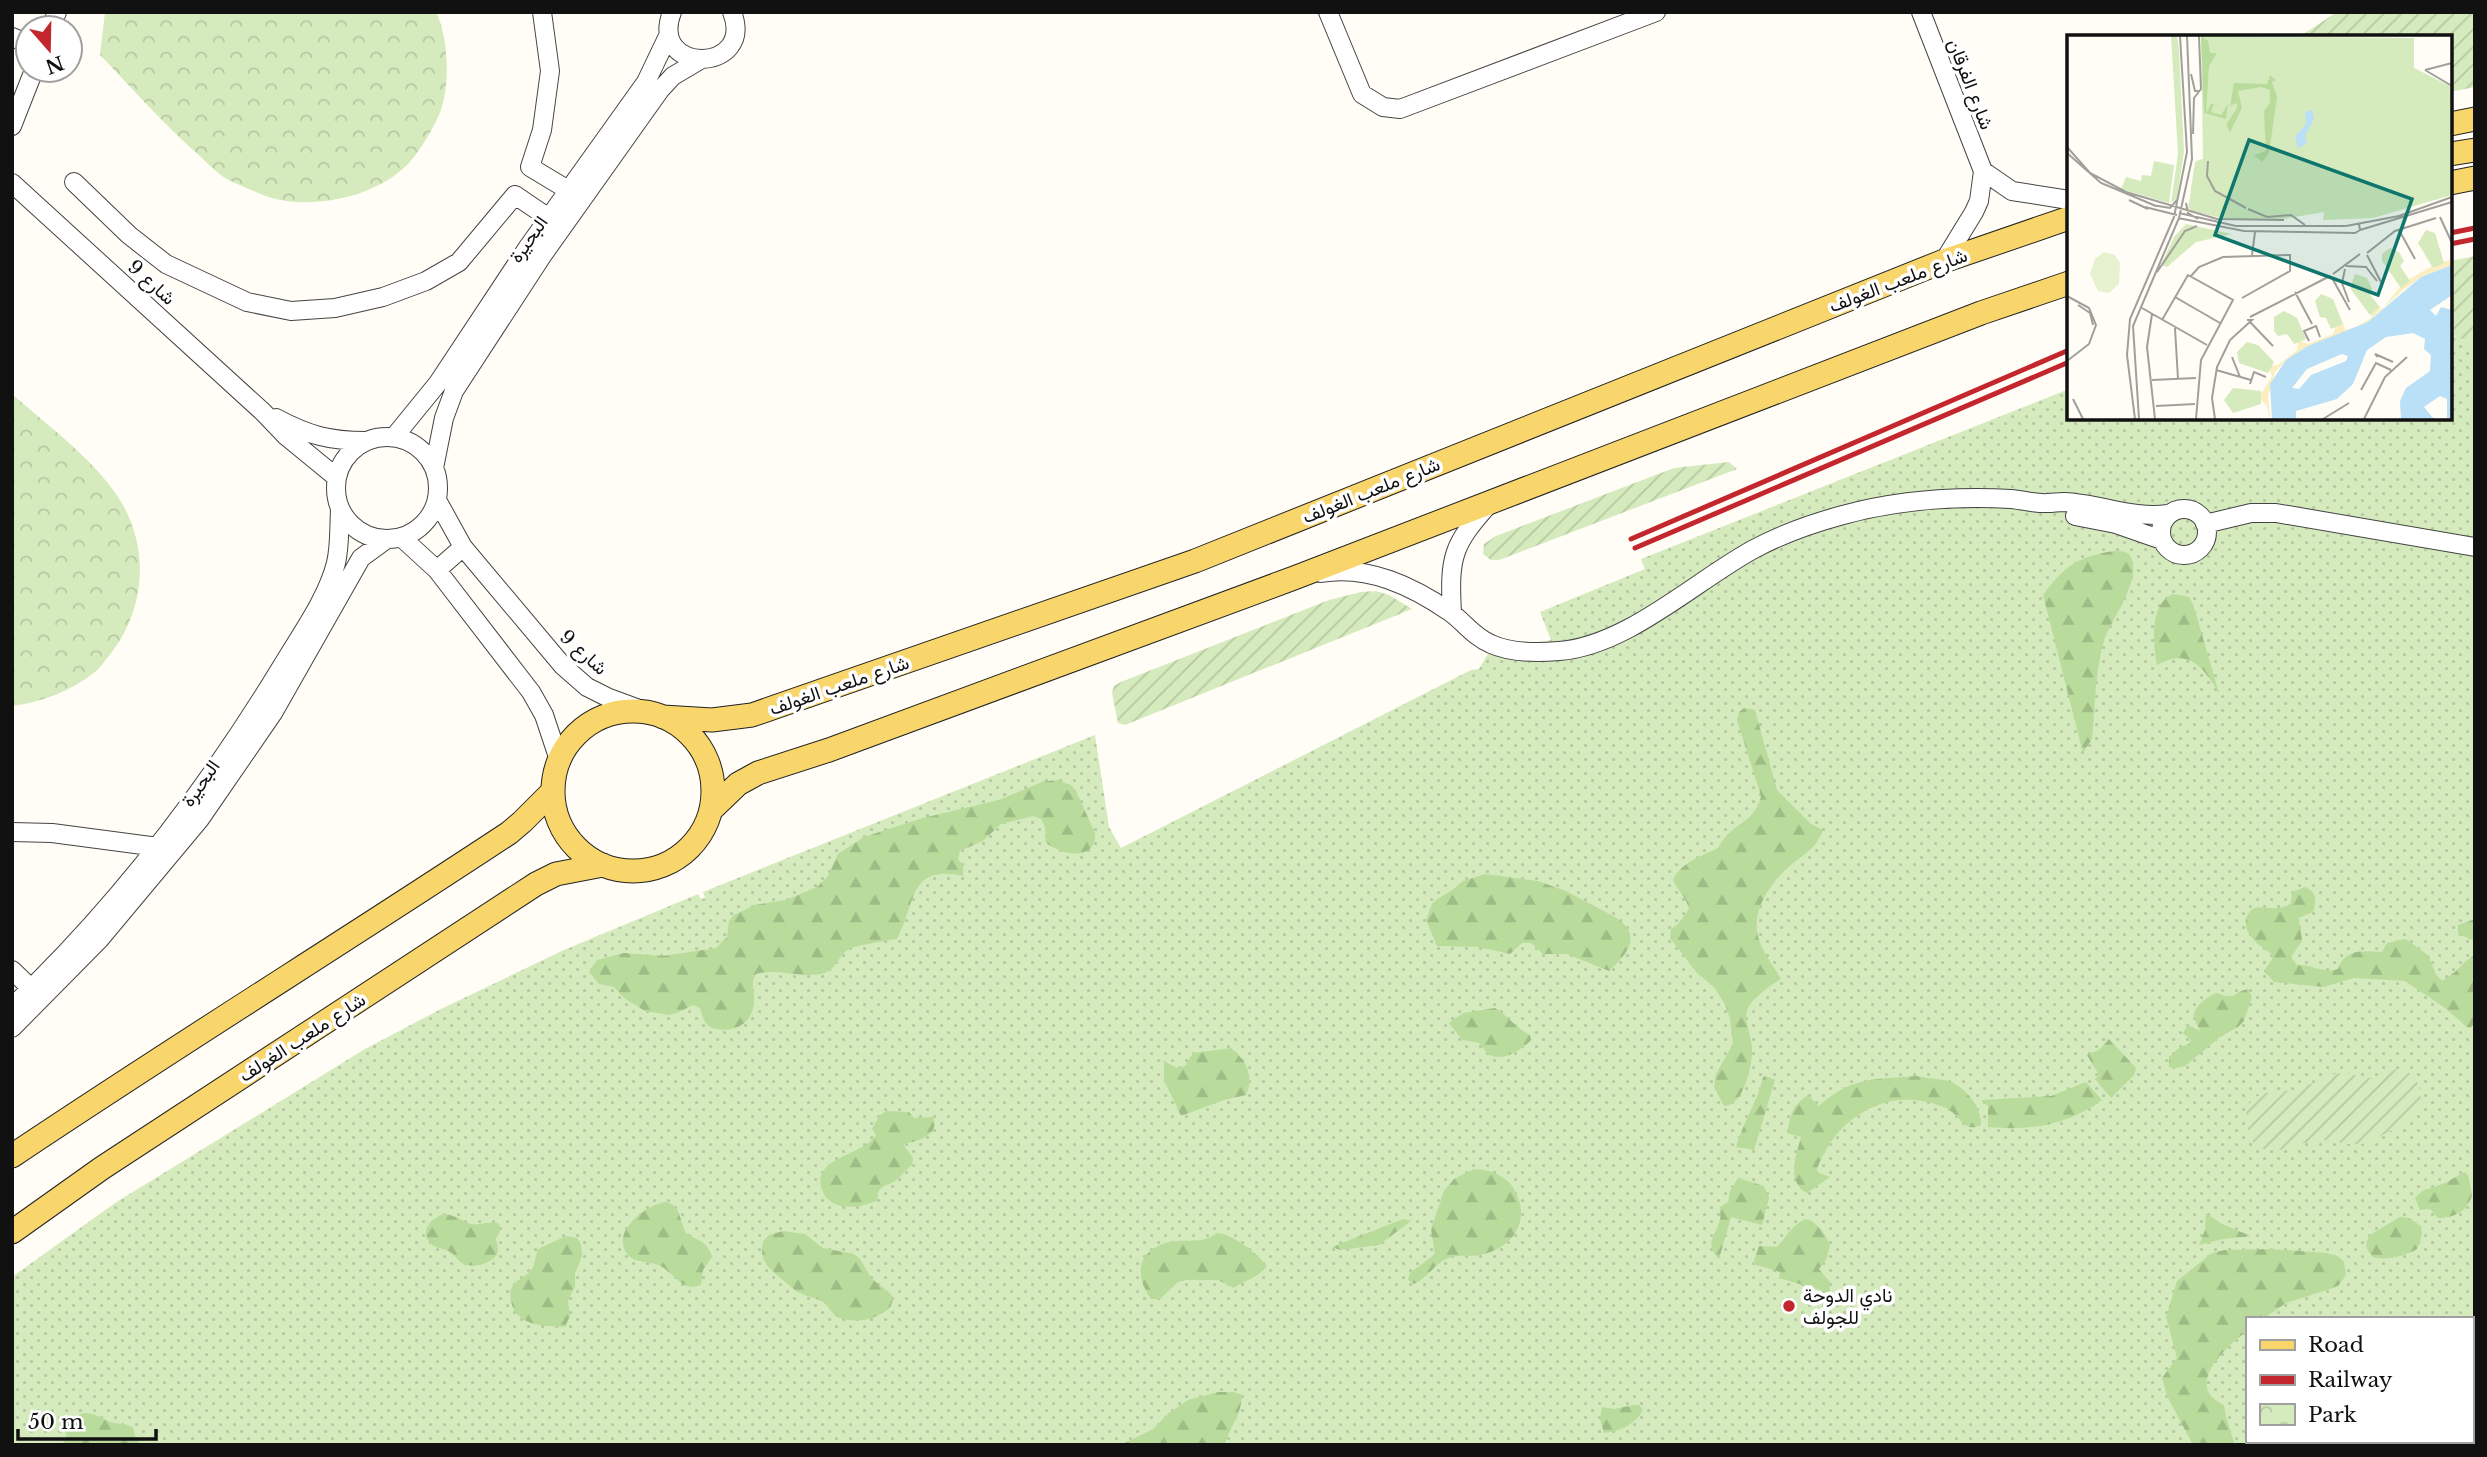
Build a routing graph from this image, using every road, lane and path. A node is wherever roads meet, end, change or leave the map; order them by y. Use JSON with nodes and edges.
{"nodes":[{"id":1,"x":542,"y":12,"type":"edge"},
{"id":2,"x":1328,"y":12,"type":"edge"},
{"id":3,"x":1656,"y":12,"type":"edge"},
{"id":4,"x":1921,"y":12,"type":"edge"},
{"id":5,"x":735,"y":15,"type":"edge"},
{"id":6,"x":668,"y":21,"type":"edge"},
{"id":7,"x":700,"y":60,"type":"junction"},
{"id":8,"x":28,"y":84,"type":"edge"},
{"id":9,"x":2475,"y":119,"type":"edge"},
{"id":10,"x":2452,"y":124,"type":"edge"},
{"id":11,"x":12,"y":126,"type":"edge"},
{"id":12,"x":2475,"y":150,"type":"edge"},
{"id":13,"x":2452,"y":154,"type":"edge"},
{"id":14,"x":530,"y":167,"type":"junction"},
{"id":15,"x":1983,"y":171,"type":"junction"},
{"id":16,"x":2475,"y":178,"type":"edge"},
{"id":17,"x":74,"y":182,"type":"dead end"},
{"id":18,"x":12,"y":183,"type":"edge"},
{"id":19,"x":2452,"y":183,"type":"edge"},
{"id":20,"x":515,"y":195,"type":"junction"},
{"id":21,"x":575,"y":195,"type":"junction"},
{"id":22,"x":2067,"y":200,"type":"edge"},
{"id":23,"x":2067,"y":219,"type":"edge"},
{"id":24,"x":555,"y":223,"type":"junction"},
{"id":25,"x":1944,"y":261,"type":"junction"},
{"id":26,"x":2067,"y":284,"type":"edge"},
{"id":27,"x":263,"y":412,"type":"junction"},
{"id":28,"x":394,"y":437,"type":"junction"},
{"id":29,"x":366,"y":441,"type":"junction"},
{"id":30,"x":434,"y":468,"type":"junction"},
{"id":31,"x":337,"y":477,"type":"junction"},
{"id":32,"x":437,"y":500,"type":"junction"},
{"id":33,"x":1494,"y":500,"type":"junction"},
{"id":34,"x":2046,"y":504,"type":"junction"},
{"id":35,"x":340,"y":510,"type":"junction"},
{"id":36,"x":2168,"y":514,"type":"junction"},
{"id":37,"x":2205,"y":524,"type":"junction"},
{"id":38,"x":394,"y":538,"type":"junction"},
{"id":39,"x":2162,"y":540,"type":"junction"},
{"id":40,"x":463,"y":547,"type":"junction"},
{"id":41,"x":2475,"y":547,"type":"edge"},
{"id":42,"x":437,"y":570,"type":"junction"},
{"id":43,"x":1294,"y":578,"type":"junction"},
{"id":44,"x":1452,"y":613,"type":"junction"},
{"id":45,"x":314,"y":626,"type":"junction"},
{"id":46,"x":655,"y":714,"type":"junction"},
{"id":47,"x":559,"y":760,"type":"junction"},
{"id":48,"x":553,"y":791,"type":"junction"},
{"id":49,"x":711,"y":810,"type":"junction"},
{"id":50,"x":12,"y":832,"type":"edge"},
{"id":51,"x":165,"y":850,"type":"junction"},
{"id":52,"x":603,"y":865,"type":"junction"},
{"id":53,"x":12,"y":970,"type":"edge"},
{"id":54,"x":37,"y":993,"type":"junction"},
{"id":55,"x":12,"y":1007,"type":"edge"},
{"id":56,"x":12,"y":1028,"type":"edge"},
{"id":57,"x":12,"y":1156,"type":"edge"},
{"id":58,"x":12,"y":1232,"type":"edge"}],
"edges":[{"from":1,"to":14,"type":"street"},
{"from":2,"to":3,"type":"street"},
{"from":4,"to":15,"type":"street","name":"شارع الفرقان"},
{"from":5,"to":7,"type":"street","name":"البحيرة"},
{"from":6,"to":7,"type":"street"},
{"from":6,"to":21,"type":"street","name":"البحيرة"},
{"from":7,"to":21,"type":"street","name":"البحيرة"},
{"from":8,"to":11,"type":"street"},
{"from":9,"to":10,"type":"main road"},
{"from":12,"to":13,"type":"main road"},
{"from":14,"to":20,"type":"street"},
{"from":14,"to":21,"type":"street"},
{"from":15,"to":22,"type":"street"},
{"from":15,"to":25,"type":"street"},
{"from":16,"to":19,"type":"main road"},
{"from":17,"to":20,"type":"street"},
{"from":18,"to":27,"type":"street","name":"شارع 9"},
{"from":20,"to":24,"type":"street"},
{"from":21,"to":24,"type":"street","name":"البحيرة"},
{"from":23,"to":25,"type":"main road","name":"شارع ملعب الغولف"},
{"from":24,"to":28,"type":"street","name":"البحيرة"},
{"from":24,"to":30,"type":"street","name":"البحيرة"},
{"from":25,"to":46,"type":"main road","name":"شارع ملعب الغولف"},
{"from":26,"to":33,"type":"main road"},
{"from":27,"to":29,"type":"street","name":"شارع 9"},
{"from":27,"to":31,"type":"street","name":"شارع 9"},
{"from":28,"to":29,"type":"street"},
{"from":28,"to":30,"type":"street"},
{"from":29,"to":31,"type":"street"},
{"from":30,"to":32,"type":"street"},
{"from":31,"to":35,"type":"street"},
{"from":32,"to":38,"type":"street"},
{"from":32,"to":40,"type":"street","name":"شارع 9"},
{"from":33,"to":43,"type":"main road"},
{"from":33,"to":44,"type":"street"},
{"from":34,"to":36,"type":"street"},
{"from":34,"to":39,"type":"street"},
{"from":34,"to":44,"type":"street"},
{"from":35,"to":38,"type":"street"},
{"from":35,"to":45,"type":"street","name":"البحيرة"},
{"from":36,"to":37,"type":"street"},
{"from":36,"to":39,"type":"street"},
{"from":37,"to":39,"type":"street"},
{"from":37,"to":41,"type":"street"},
{"from":38,"to":42,"type":"street"},
{"from":38,"to":45,"type":"street","name":"البحيرة"},
{"from":40,"to":42,"type":"street"},
{"from":40,"to":46,"type":"street","name":"شارع 9"},
{"from":42,"to":47,"type":"street"},
{"from":43,"to":44,"type":"street"},
{"from":43,"to":49,"type":"main road"},
{"from":45,"to":51,"type":"street","name":"البحيرة"},
{"from":46,"to":47,"type":"main road"},
{"from":46,"to":49,"type":"main road"},
{"from":47,"to":48,"type":"main road"},
{"from":48,"to":52,"type":"main road"},
{"from":48,"to":57,"type":"main road"},
{"from":49,"to":52,"type":"main road"},
{"from":50,"to":51,"type":"street"},
{"from":51,"to":54,"type":"street","name":"البحيرة"},
{"from":52,"to":58,"type":"main road","name":"شارع ملعب الغولف"},
{"from":53,"to":54,"type":"street"},
{"from":54,"to":55,"type":"street","name":"البحيرة"},
{"from":54,"to":56,"type":"street","name":"البحيرة"}]}
